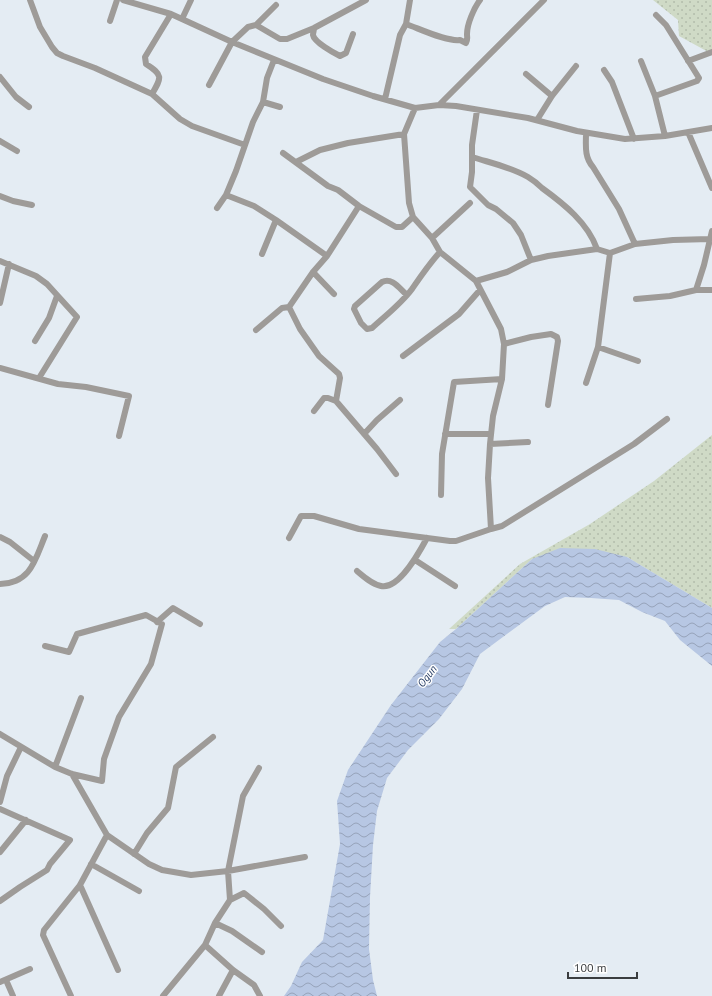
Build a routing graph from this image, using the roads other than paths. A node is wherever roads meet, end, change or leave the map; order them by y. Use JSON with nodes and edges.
{"nodes":[{"id":1,"x":30,"y":0,"type":"edge"},
{"id":2,"x":117,"y":0,"type":"edge"},
{"id":3,"x":123,"y":0,"type":"edge"},
{"id":4,"x":191,"y":0,"type":"edge"},
{"id":5,"x":366,"y":0,"type":"edge"},
{"id":6,"x":410,"y":0,"type":"edge"},
{"id":7,"x":480,"y":0,"type":"edge"},
{"id":8,"x":544,"y":0,"type":"edge"},
{"id":9,"x":276,"y":6,"type":"dead end"},
{"id":10,"x":171,"y":14,"type":"junction"},
{"id":11,"x":656,"y":15,"type":"dead end"},
{"id":12,"x":182,"y":19,"type":"junction"},
{"id":13,"x":110,"y":21,"type":"dead end"},
{"id":14,"x":406,"y":24,"type":"junction"},
{"id":15,"x":256,"y":25,"type":"junction"},
{"id":16,"x":314,"y":28,"type":"junction"},
{"id":17,"x":353,"y":34,"type":"dead end"},
{"id":18,"x":232,"y":42,"type":"junction"},
{"id":19,"x":712,"y":52,"type":"edge"},
{"id":20,"x":274,"y":60,"type":"junction"},
{"id":21,"x":640,"y":61,"type":"dead end"},
{"id":22,"x":688,"y":61,"type":"junction"},
{"id":23,"x":576,"y":66,"type":"dead end"},
{"id":24,"x":604,"y":70,"type":"dead end"},
{"id":25,"x":526,"y":74,"type":"dead end"},
{"id":26,"x":0,"y":77,"type":"edge"},
{"id":27,"x":209,"y":85,"type":"dead end"},
{"id":28,"x":152,"y":94,"type":"junction"},
{"id":29,"x":552,"y":96,"type":"junction"},
{"id":30,"x":655,"y":96,"type":"junction"},
{"id":31,"x":385,"y":99,"type":"junction"},
{"id":32,"x":264,"y":102,"type":"junction"},
{"id":33,"x":439,"y":105,"type":"junction"},
{"id":34,"x":29,"y":107,"type":"dead end"},
{"id":35,"x":280,"y":107,"type":"dead end"},
{"id":36,"x":415,"y":108,"type":"junction"},
{"id":37,"x":477,"y":110,"type":"junction"},
{"id":38,"x":537,"y":120,"type":"junction"},
{"id":39,"x":712,"y":128,"type":"edge"},
{"id":40,"x":688,"y":132,"type":"junction"},
{"id":41,"x":586,"y":133,"type":"junction"},
{"id":42,"x":404,"y":134,"type":"junction"},
{"id":43,"x":665,"y":136,"type":"junction"},
{"id":44,"x":634,"y":139,"type":"junction"},
{"id":45,"x":0,"y":141,"type":"edge"},
{"id":46,"x":245,"y":145,"type":"junction"},
{"id":47,"x":17,"y":151,"type":"dead end"},
{"id":48,"x":283,"y":153,"type":"dead end"},
{"id":49,"x":472,"y":157,"type":"junction"},
{"id":50,"x":296,"y":162,"type":"junction"},
{"id":51,"x":712,"y":188,"type":"edge"},
{"id":52,"x":226,"y":195,"type":"junction"},
{"id":53,"x":0,"y":196,"type":"edge"},
{"id":54,"x":470,"y":204,"type":"dead end"},
{"id":55,"x":32,"y":205,"type":"dead end"},
{"id":56,"x":359,"y":206,"type":"junction"},
{"id":57,"x":217,"y":208,"type":"dead end"},
{"id":58,"x":413,"y":217,"type":"junction"},
{"id":59,"x":276,"y":220,"type":"junction"},
{"id":60,"x":712,"y":230,"type":"edge"},
{"id":61,"x":432,"y":238,"type":"junction"},
{"id":62,"x":710,"y":239,"type":"junction"},
{"id":63,"x":635,"y":244,"type":"junction"},
{"id":64,"x":597,"y":249,"type":"junction"},
{"id":65,"x":440,"y":252,"type":"junction"},
{"id":66,"x":610,"y":253,"type":"junction"},
{"id":67,"x":262,"y":254,"type":"dead end"},
{"id":68,"x":327,"y":256,"type":"junction"},
{"id":69,"x":532,"y":260,"type":"junction"},
{"id":70,"x":0,"y":261,"type":"edge"},
{"id":71,"x":9,"y":264,"type":"junction"},
{"id":72,"x":313,"y":272,"type":"junction"},
{"id":73,"x":476,"y":281,"type":"junction"},
{"id":74,"x":480,"y":290,"type":"junction"},
{"id":75,"x":696,"y":290,"type":"junction"},
{"id":76,"x":712,"y":290,"type":"edge"},
{"id":77,"x":334,"y":294,"type":"dead end"},
{"id":78,"x":407,"y":295,"type":"junction"},
{"id":79,"x":57,"y":296,"type":"junction"},
{"id":80,"x":636,"y":299,"type":"dead end"},
{"id":81,"x":0,"y":303,"type":"edge"},
{"id":82,"x":288,"y":308,"type":"junction"},
{"id":83,"x":256,"y":330,"type":"dead end"},
{"id":84,"x":35,"y":341,"type":"dead end"},
{"id":85,"x":504,"y":344,"type":"junction"},
{"id":86,"x":598,"y":347,"type":"junction"},
{"id":87,"x":403,"y":356,"type":"dead end"},
{"id":88,"x":638,"y":361,"type":"dead end"},
{"id":89,"x":0,"y":368,"type":"edge"},
{"id":90,"x":39,"y":378,"type":"junction"},
{"id":91,"x":502,"y":379,"type":"junction"},
{"id":92,"x":586,"y":383,"type":"dead end"},
{"id":93,"x":400,"y":400,"type":"dead end"},
{"id":94,"x":336,"y":401,"type":"junction"},
{"id":95,"x":548,"y":405,"type":"dead end"},
{"id":96,"x":314,"y":411,"type":"dead end"},
{"id":97,"x":667,"y":419,"type":"dead end"},
{"id":98,"x":364,"y":434,"type":"junction"},
{"id":99,"x":445,"y":434,"type":"junction"},
{"id":100,"x":491,"y":434,"type":"junction"},
{"id":101,"x":118,"y":436,"type":"dead end"},
{"id":102,"x":528,"y":442,"type":"dead end"},
{"id":103,"x":490,"y":444,"type":"junction"},
{"id":104,"x":396,"y":474,"type":"dead end"},
{"id":105,"x":441,"y":495,"type":"dead end"},
{"id":106,"x":491,"y":529,"type":"junction"},
{"id":107,"x":0,"y":536,"type":"edge"},
{"id":108,"x":45,"y":536,"type":"dead end"},
{"id":109,"x":289,"y":538,"type":"dead end"},
{"id":110,"x":427,"y":538,"type":"junction"},
{"id":111,"x":415,"y":560,"type":"junction"},
{"id":112,"x":34,"y":561,"type":"junction"},
{"id":113,"x":357,"y":571,"type":"dead end"},
{"id":114,"x":0,"y":584,"type":"edge"},
{"id":115,"x":455,"y":586,"type":"dead end"},
{"id":116,"x":157,"y":622,"type":"junction"},
{"id":117,"x":200,"y":624,"type":"dead end"},
{"id":118,"x":45,"y":646,"type":"dead end"},
{"id":119,"x":81,"y":698,"type":"dead end"},
{"id":120,"x":0,"y":734,"type":"edge"},
{"id":121,"x":213,"y":737,"type":"dead end"},
{"id":122,"x":21,"y":747,"type":"junction"},
{"id":123,"x":55,"y":767,"type":"junction"},
{"id":124,"x":259,"y":768,"type":"dead end"},
{"id":125,"x":0,"y":774,"type":"edge"},
{"id":126,"x":72,"y":774,"type":"junction"},
{"id":127,"x":7,"y":776,"type":"junction"},
{"id":128,"x":0,"y":802,"type":"edge"},
{"id":129,"x":0,"y":809,"type":"edge"},
{"id":130,"x":26,"y":820,"type":"junction"},
{"id":131,"x":107,"y":835,"type":"junction"},
{"id":132,"x":0,"y":852,"type":"edge"},
{"id":133,"x":134,"y":854,"type":"junction"},
{"id":134,"x":305,"y":856,"type":"dead end"},
{"id":135,"x":91,"y":864,"type":"junction"},
{"id":136,"x":228,"y":871,"type":"junction"},
{"id":137,"x":80,"y":884,"type":"junction"},
{"id":138,"x":140,"y":891,"type":"dead end"},
{"id":139,"x":230,"y":900,"type":"junction"},
{"id":140,"x":0,"y":901,"type":"edge"},
{"id":141,"x":215,"y":923,"type":"junction"},
{"id":142,"x":281,"y":926,"type":"dead end"},
{"id":143,"x":205,"y":945,"type":"junction"},
{"id":144,"x":262,"y":952,"type":"dead end"},
{"id":145,"x":30,"y":969,"type":"dead end"},
{"id":146,"x":118,"y":970,"type":"dead end"},
{"id":147,"x":233,"y":970,"type":"junction"},
{"id":148,"x":3,"y":981,"type":"edge"},
{"id":149,"x":13,"y":996,"type":"edge"},
{"id":150,"x":71,"y":996,"type":"edge"},
{"id":151,"x":163,"y":996,"type":"edge"},
{"id":152,"x":219,"y":996,"type":"edge"},
{"id":153,"x":260,"y":996,"type":"edge"}],
"edges":[{"from":1,"to":28,"type":"street"},
{"from":2,"to":13,"type":"street"},
{"from":3,"to":10,"type":"street"},
{"from":4,"to":12,"type":"street"},
{"from":5,"to":16,"type":"street"},
{"from":6,"to":14,"type":"street"},
{"from":7,"to":14,"type":"street"},
{"from":8,"to":33,"type":"street"},
{"from":9,"to":15,"type":"street"},
{"from":10,"to":12,"type":"street"},
{"from":10,"to":28,"type":"street"},
{"from":11,"to":22,"type":"street"},
{"from":12,"to":18,"type":"street"},
{"from":14,"to":31,"type":"street"},
{"from":15,"to":16,"type":"street"},
{"from":15,"to":18,"type":"street"},
{"from":16,"to":17,"type":"street"},
{"from":18,"to":20,"type":"street"},
{"from":18,"to":27,"type":"street"},
{"from":19,"to":22,"type":"street"},
{"from":20,"to":31,"type":"street"},
{"from":20,"to":32,"type":"street"},
{"from":21,"to":30,"type":"street"},
{"from":22,"to":30,"type":"street"},
{"from":23,"to":29,"type":"street"},
{"from":24,"to":44,"type":"street"},
{"from":25,"to":29,"type":"street"},
{"from":26,"to":34,"type":"street"},
{"from":28,"to":46,"type":"street"},
{"from":29,"to":38,"type":"street"},
{"from":30,"to":43,"type":"street"},
{"from":31,"to":36,"type":"street"},
{"from":32,"to":35,"type":"street"},
{"from":32,"to":46,"type":"street"},
{"from":33,"to":36,"type":"street"},
{"from":33,"to":37,"type":"street"},
{"from":36,"to":42,"type":"street"},
{"from":37,"to":38,"type":"street"},
{"from":37,"to":49,"type":"street"},
{"from":38,"to":41,"type":"street"},
{"from":39,"to":40,"type":"street"},
{"from":40,"to":43,"type":"street"},
{"from":40,"to":51,"type":"street"},
{"from":41,"to":44,"type":"street"},
{"from":41,"to":63,"type":"street"},
{"from":42,"to":50,"type":"street"},
{"from":42,"to":58,"type":"street"},
{"from":43,"to":44,"type":"street"},
{"from":45,"to":47,"type":"street"},
{"from":46,"to":52,"type":"street"},
{"from":48,"to":50,"type":"street"},
{"from":49,"to":64,"type":"street"},
{"from":49,"to":69,"type":"street"},
{"from":50,"to":56,"type":"street"},
{"from":52,"to":57,"type":"street"},
{"from":52,"to":59,"type":"street"},
{"from":53,"to":55,"type":"street"},
{"from":54,"to":61,"type":"street"},
{"from":56,"to":58,"type":"street"},
{"from":56,"to":68,"type":"street"},
{"from":58,"to":61,"type":"street"},
{"from":59,"to":67,"type":"street"},
{"from":59,"to":68,"type":"street"},
{"from":60,"to":62,"type":"street"},
{"from":61,"to":65,"type":"street"},
{"from":62,"to":63,"type":"street"},
{"from":62,"to":75,"type":"street"},
{"from":63,"to":66,"type":"street"},
{"from":64,"to":66,"type":"street"},
{"from":64,"to":69,"type":"street"},
{"from":65,"to":73,"type":"street"},
{"from":65,"to":78,"type":"street"},
{"from":66,"to":86,"type":"street"},
{"from":68,"to":72,"type":"street"},
{"from":69,"to":73,"type":"street"},
{"from":70,"to":71,"type":"street"},
{"from":71,"to":79,"type":"street"},
{"from":71,"to":81,"type":"street"},
{"from":72,"to":77,"type":"street"},
{"from":72,"to":82,"type":"street"},
{"from":73,"to":74,"type":"street"},
{"from":74,"to":85,"type":"street"},
{"from":74,"to":87,"type":"street"},
{"from":75,"to":76,"type":"street"},
{"from":75,"to":80,"type":"street"},
{"from":78,"to":78,"type":"street"},
{"from":79,"to":84,"type":"street"},
{"from":79,"to":90,"type":"street"},
{"from":82,"to":83,"type":"street"},
{"from":82,"to":94,"type":"street"},
{"from":85,"to":91,"type":"street"},
{"from":85,"to":95,"type":"street"},
{"from":86,"to":88,"type":"street"},
{"from":86,"to":92,"type":"street"},
{"from":89,"to":90,"type":"street"},
{"from":90,"to":101,"type":"street"},
{"from":91,"to":99,"type":"street"},
{"from":91,"to":100,"type":"street"},
{"from":93,"to":98,"type":"street"},
{"from":94,"to":96,"type":"street"},
{"from":94,"to":98,"type":"street"},
{"from":97,"to":106,"type":"street"},
{"from":98,"to":104,"type":"street"},
{"from":99,"to":100,"type":"street"},
{"from":99,"to":105,"type":"street"},
{"from":100,"to":103,"type":"street"},
{"from":102,"to":103,"type":"street"},
{"from":103,"to":106,"type":"street"},
{"from":106,"to":110,"type":"street"},
{"from":107,"to":112,"type":"street"},
{"from":108,"to":112,"type":"street"},
{"from":109,"to":110,"type":"street"},
{"from":110,"to":111,"type":"street"},
{"from":111,"to":113,"type":"street"},
{"from":111,"to":115,"type":"street"},
{"from":112,"to":114,"type":"street"},
{"from":116,"to":117,"type":"street"},
{"from":116,"to":118,"type":"street"},
{"from":116,"to":126,"type":"street"},
{"from":119,"to":123,"type":"street"},
{"from":120,"to":122,"type":"street"},
{"from":121,"to":133,"type":"street"},
{"from":122,"to":123,"type":"street"},
{"from":122,"to":127,"type":"street"},
{"from":123,"to":126,"type":"street"},
{"from":124,"to":136,"type":"street"},
{"from":125,"to":127,"type":"street"},
{"from":126,"to":131,"type":"street"},
{"from":127,"to":128,"type":"street"},
{"from":129,"to":130,"type":"street"},
{"from":130,"to":132,"type":"street"},
{"from":130,"to":140,"type":"street"},
{"from":131,"to":133,"type":"street"},
{"from":131,"to":135,"type":"street"},
{"from":133,"to":136,"type":"street"},
{"from":134,"to":136,"type":"street"},
{"from":135,"to":137,"type":"street"},
{"from":135,"to":138,"type":"street"},
{"from":136,"to":139,"type":"street"},
{"from":137,"to":146,"type":"street"},
{"from":137,"to":150,"type":"street"},
{"from":139,"to":141,"type":"street"},
{"from":139,"to":142,"type":"street"},
{"from":141,"to":143,"type":"street"},
{"from":141,"to":144,"type":"street"},
{"from":143,"to":147,"type":"street"},
{"from":143,"to":151,"type":"street"},
{"from":145,"to":148,"type":"street"},
{"from":147,"to":152,"type":"street"},
{"from":147,"to":153,"type":"street"},
{"from":148,"to":149,"type":"street"}]}
